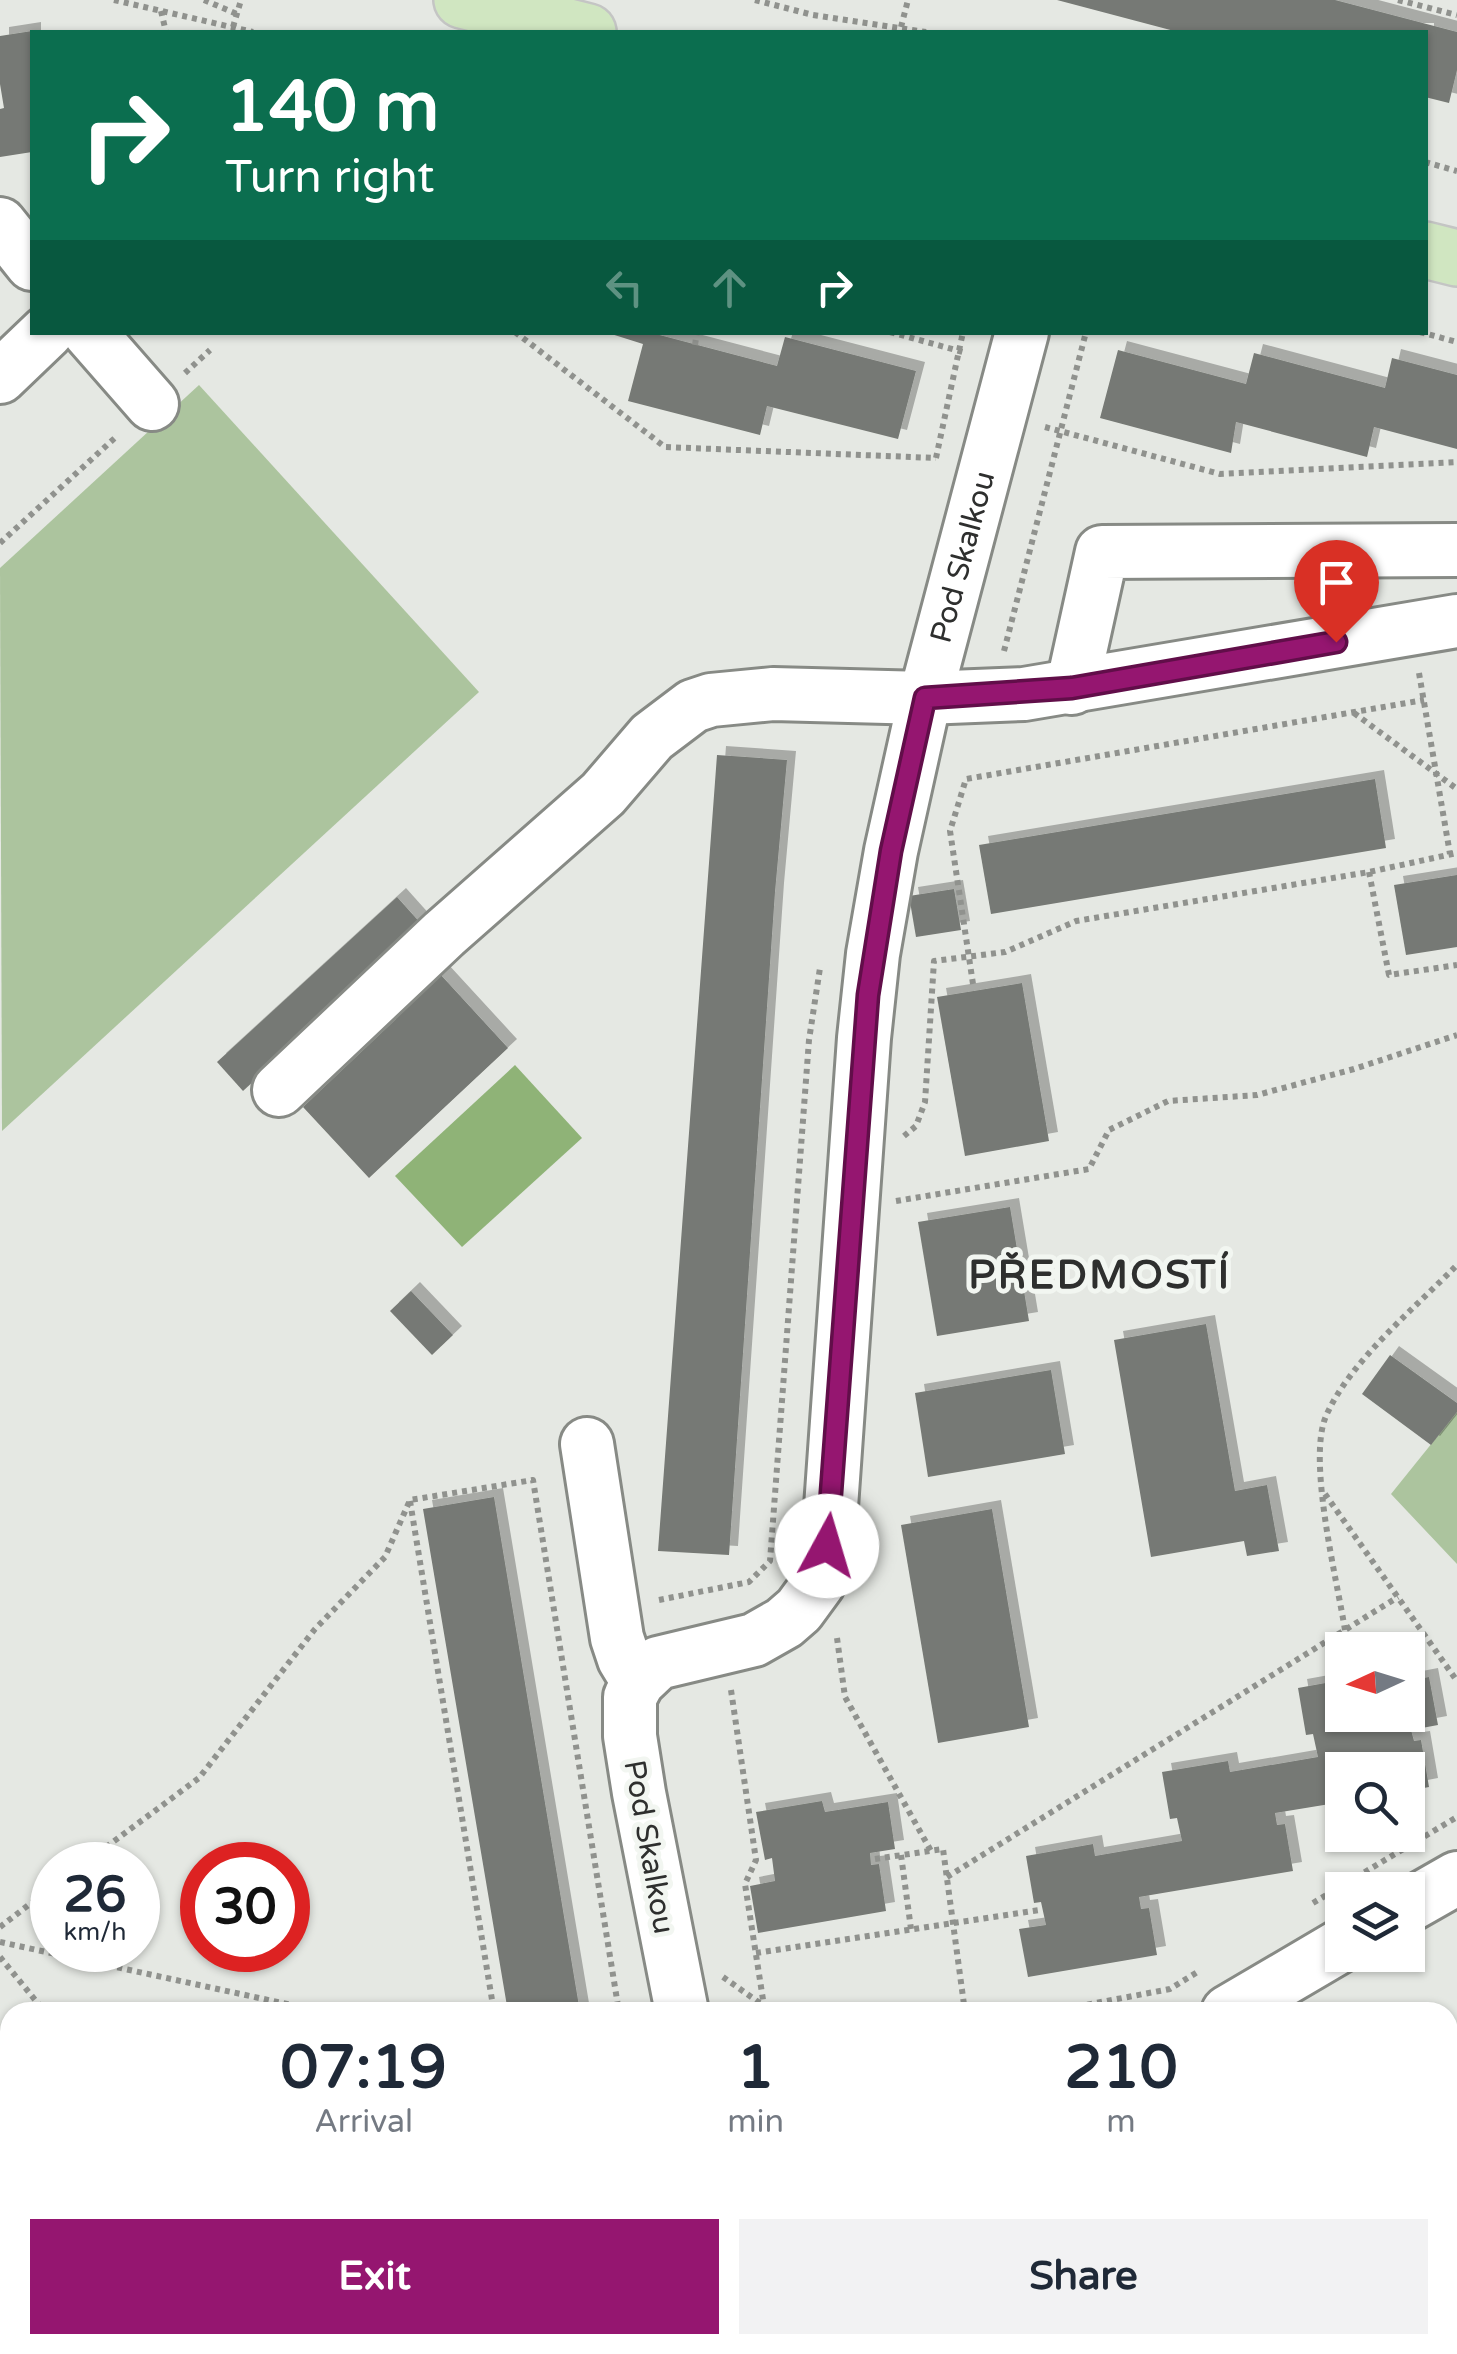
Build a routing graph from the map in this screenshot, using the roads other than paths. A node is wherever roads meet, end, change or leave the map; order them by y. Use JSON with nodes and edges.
{"nodes":[{"id":1,"x":462,"y":0,"type":"edge"},
{"id":2,"x":580,"y":30,"type":"edge"},
{"id":3,"x":0,"y":224,"type":"edge"},
{"id":4,"x":1428,"y":251,"type":"edge"},
{"id":5,"x":1457,"y":258,"type":"edge"},
{"id":6,"x":30,"y":262,"type":"edge"},
{"id":7,"x":92,"y":335,"type":"edge"},
{"id":8,"x":1006,"y":394,"type":"edge"},
{"id":9,"x":152,"y":404,"type":"road end"},
{"id":10,"x":1457,"y":550,"type":"edge"},
{"id":11,"x":1434,"y":625,"type":"edge"},
{"id":12,"x":1072,"y":688,"type":"junction"},
{"id":13,"x":925,"y":698,"type":"junction"},
{"id":14,"x":279,"y":1090,"type":"dead end"},
{"id":15,"x":588,"y":1444,"type":"dead end"},
{"id":16,"x":638,"y":1682,"type":"junction"},
{"id":17,"x":1457,"y":1878,"type":"edge"},
{"id":18,"x":1425,"y":1896,"type":"edge"},
{"id":19,"x":1325,"y":1951,"type":"edge"},
{"id":20,"x":1215,"y":1991,"type":"edge"},
{"id":21,"x":680,"y":2002,"type":"edge"}],
"edges":[{"from":1,"to":2,"type":"main road"},
{"from":3,"to":6,"type":"street"},
{"from":4,"to":5,"type":"main road"},
{"from":7,"to":9,"type":"street"},
{"from":8,"to":13,"type":"street","name":"Pod Skalkou"},
{"from":10,"to":12,"type":"street"},
{"from":11,"to":12,"type":"street"},
{"from":12,"to":13,"type":"street"},
{"from":13,"to":14,"type":"street"},
{"from":13,"to":16,"type":"street","name":"Pod Skalkou"},
{"from":15,"to":16,"type":"street"},
{"from":16,"to":21,"type":"street","name":"Pod Skalkou"},
{"from":17,"to":18,"type":"street"},
{"from":19,"to":20,"type":"street"}]}
